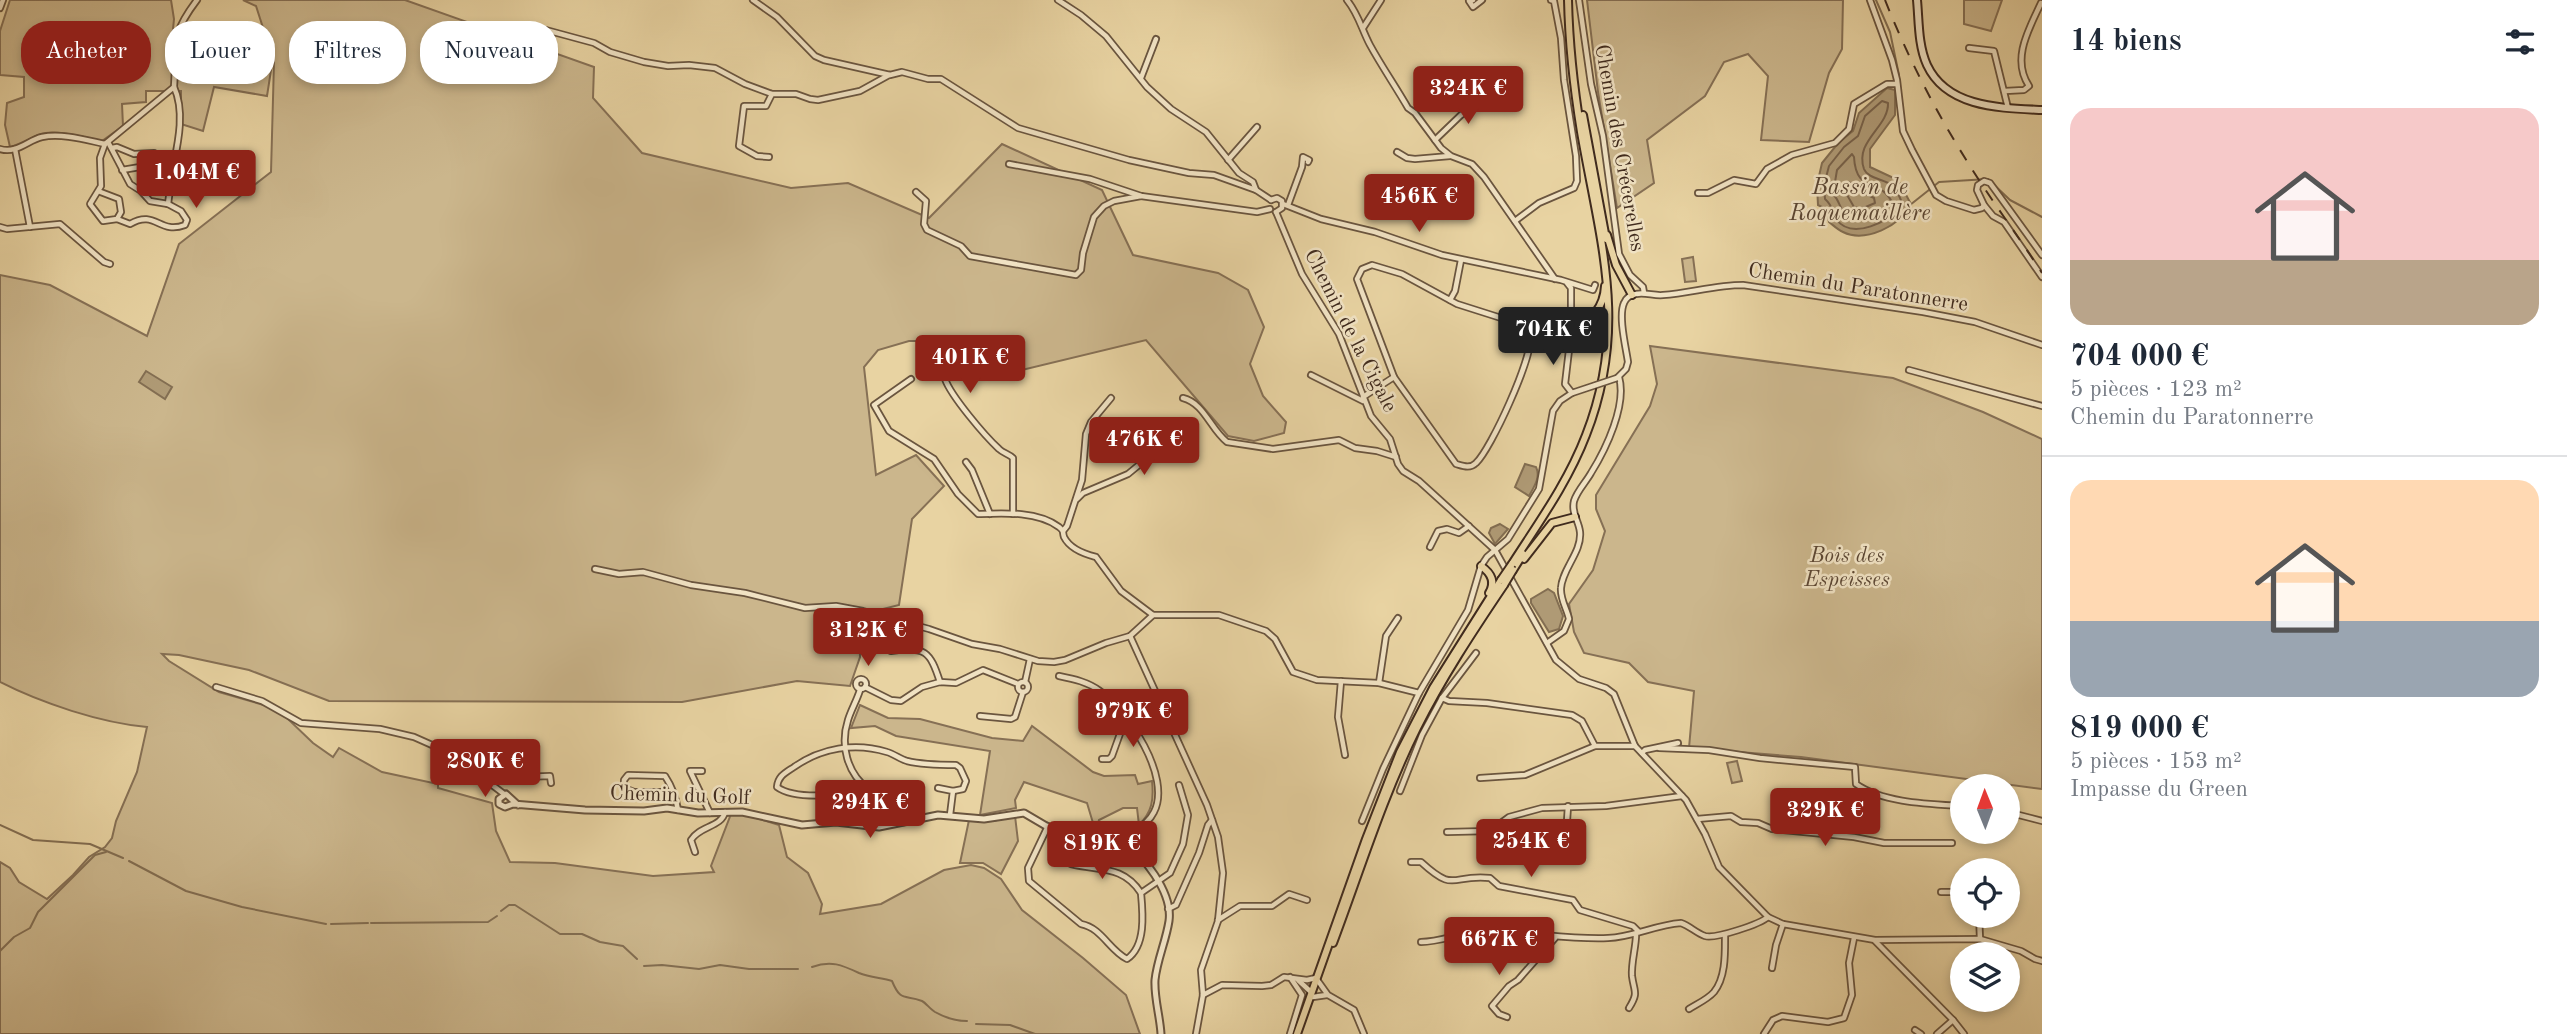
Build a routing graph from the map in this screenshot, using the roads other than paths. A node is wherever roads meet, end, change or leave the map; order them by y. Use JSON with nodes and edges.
{"nodes":[{"id":1,"x":3,"y":0,"type":"edge"},
{"id":2,"x":197,"y":0,"type":"edge"},
{"id":3,"x":753,"y":0,"type":"edge"},
{"id":4,"x":1058,"y":0,"type":"edge"},
{"id":5,"x":1347,"y":0,"type":"edge"},
{"id":6,"x":1381,"y":0,"type":"edge"},
{"id":7,"x":1473,"y":0,"type":"edge"},
{"id":8,"x":1482,"y":0,"type":"edge"},
{"id":9,"x":1553,"y":0,"type":"edge"},
{"id":10,"x":1568,"y":0,"type":"edge"},
{"id":11,"x":1579,"y":0,"type":"edge"},
{"id":12,"x":1870,"y":0,"type":"edge"},
{"id":13,"x":1917,"y":0,"type":"edge"},
{"id":14,"x":2041,"y":3,"type":"edge"},
{"id":15,"x":0,"y":8,"type":"edge"},
{"id":16,"x":1363,"y":28,"type":"junction"},
{"id":17,"x":558,"y":33,"type":"edge"},
{"id":18,"x":1156,"y":39,"type":"dead end"},
{"id":19,"x":1969,"y":48,"type":"dead end"},
{"id":20,"x":1574,"y":72,"type":"junction"},
{"id":21,"x":890,"y":75,"type":"junction"},
{"id":22,"x":1141,"y":79,"type":"junction"},
{"id":23,"x":1897,"y":83,"type":"junction"},
{"id":24,"x":174,"y":87,"type":"junction"},
{"id":25,"x":2005,"y":91,"type":"junction"},
{"id":26,"x":772,"y":94,"type":"junction"},
{"id":27,"x":1492,"y":97,"type":"dead end"},
{"id":28,"x":2007,"y":108,"type":"junction"},
{"id":29,"x":2042,"y":110,"type":"edge"},
{"id":30,"x":1257,"y":127,"type":"dead end"},
{"id":31,"x":1435,"y":140,"type":"junction"},
{"id":32,"x":106,"y":143,"type":"junction"},
{"id":33,"x":112,"y":148,"type":"junction"},
{"id":34,"x":0,"y":149,"type":"edge"},
{"id":35,"x":15,"y":149,"type":"junction"},
{"id":36,"x":1396,"y":152,"type":"dead end"},
{"id":37,"x":154,"y":153,"type":"dead end"},
{"id":38,"x":1451,"y":156,"type":"junction"},
{"id":39,"x":769,"y":157,"type":"dead end"},
{"id":40,"x":1228,"y":160,"type":"junction"},
{"id":41,"x":1308,"y":162,"type":"dead end"},
{"id":42,"x":1009,"y":164,"type":"dead end"},
{"id":43,"x":146,"y":166,"type":"junction"},
{"id":44,"x":122,"y":170,"type":"junction"},
{"id":45,"x":172,"y":173,"type":"junction"},
{"id":46,"x":170,"y":189,"type":"junction"},
{"id":47,"x":1256,"y":190,"type":"junction"},
{"id":48,"x":98,"y":191,"type":"junction"},
{"id":49,"x":916,"y":192,"type":"dead end"},
{"id":50,"x":1698,"y":193,"type":"dead end"},
{"id":51,"x":1141,"y":196,"type":"junction"},
{"id":52,"x":1271,"y":200,"type":"junction"},
{"id":53,"x":168,"y":204,"type":"junction"},
{"id":54,"x":1285,"y":204,"type":"junction"},
{"id":55,"x":1984,"y":205,"type":"junction"},
{"id":56,"x":1273,"y":210,"type":"junction"},
{"id":57,"x":1603,"y":218,"type":"junction"},
{"id":58,"x":117,"y":219,"type":"junction"},
{"id":59,"x":1515,"y":221,"type":"junction"},
{"id":60,"x":30,"y":226,"type":"junction"},
{"id":61,"x":0,"y":227,"type":"edge"},
{"id":62,"x":2042,"y":255,"type":"edge"},
{"id":63,"x":1605,"y":256,"type":"junction"},
{"id":64,"x":1461,"y":260,"type":"junction"},
{"id":65,"x":110,"y":264,"type":"dead end"},
{"id":66,"x":2042,"y":277,"type":"edge"},
{"id":67,"x":1555,"y":279,"type":"junction"},
{"id":68,"x":1566,"y":282,"type":"junction"},
{"id":69,"x":1595,"y":285,"type":"dead end"},
{"id":70,"x":1644,"y":293,"type":"junction"},
{"id":71,"x":1632,"y":295,"type":"junction"},
{"id":72,"x":1450,"y":300,"type":"junction"},
{"id":73,"x":1571,"y":327,"type":"junction"},
{"id":74,"x":2042,"y":345,"type":"edge"},
{"id":75,"x":1909,"y":370,"type":"dead end"},
{"id":76,"x":1311,"y":375,"type":"dead end"},
{"id":77,"x":1394,"y":377,"type":"junction"},
{"id":78,"x":1618,"y":377,"type":"junction"},
{"id":79,"x":911,"y":379,"type":"dead end"},
{"id":80,"x":945,"y":379,"type":"dead end"},
{"id":81,"x":1572,"y":393,"type":"junction"},
{"id":82,"x":1111,"y":398,"type":"dead end"},
{"id":83,"x":1182,"y":398,"type":"dead end"},
{"id":84,"x":1363,"y":399,"type":"junction"},
{"id":85,"x":2042,"y":406,"type":"edge"},
{"id":86,"x":1131,"y":442,"type":"dead end"},
{"id":87,"x":1396,"y":457,"type":"junction"},
{"id":88,"x":966,"y":462,"type":"dead end"},
{"id":89,"x":1076,"y":499,"type":"junction"},
{"id":90,"x":990,"y":514,"type":"junction"},
{"id":91,"x":1013,"y":514,"type":"junction"},
{"id":92,"x":1574,"y":517,"type":"junction"},
{"id":93,"x":1469,"y":526,"type":"junction"},
{"id":94,"x":1063,"y":531,"type":"junction"},
{"id":95,"x":1430,"y":547,"type":"dead end"},
{"id":96,"x":1494,"y":550,"type":"junction"},
{"id":97,"x":1481,"y":566,"type":"junction"},
{"id":98,"x":1512,"y":567,"type":"junction"},
{"id":99,"x":595,"y":569,"type":"dead end"},
{"id":100,"x":1502,"y":583,"type":"junction"},
{"id":101,"x":1153,"y":615,"type":"junction"},
{"id":102,"x":1398,"y":618,"type":"dead end"},
{"id":103,"x":1130,"y":636,"type":"junction"},
{"id":104,"x":1461,"y":642,"type":"junction"},
{"id":105,"x":1547,"y":643,"type":"junction"},
{"id":106,"x":890,"y":646,"type":"dead end"},
{"id":107,"x":1476,"y":653,"type":"dead end"},
{"id":108,"x":1031,"y":659,"type":"junction"},
{"id":109,"x":1059,"y":676,"type":"dead end"},
{"id":110,"x":1341,"y":681,"type":"junction"},
{"id":111,"x":940,"y":682,"type":"junction"},
{"id":112,"x":1024,"y":682,"type":"junction"},
{"id":113,"x":1379,"y":683,"type":"junction"},
{"id":114,"x":1018,"y":684,"type":"junction"},
{"id":115,"x":216,"y":687,"type":"dead end"},
{"id":116,"x":1023,"y":692,"type":"junction"},
{"id":117,"x":1419,"y":693,"type":"junction"},
{"id":118,"x":1442,"y":698,"type":"junction"},
{"id":119,"x":980,"y":716,"type":"dead end"},
{"id":120,"x":1126,"y":717,"type":"junction"},
{"id":121,"x":1678,"y":743,"type":"dead end"},
{"id":122,"x":1595,"y":746,"type":"junction"},
{"id":123,"x":1635,"y":746,"type":"junction"},
{"id":124,"x":845,"y":748,"type":"junction"},
{"id":125,"x":1659,"y":748,"type":"junction"},
{"id":126,"x":1642,"y":753,"type":"junction"},
{"id":127,"x":1345,"y":755,"type":"dead end"},
{"id":128,"x":1102,"y":759,"type":"dead end"},
{"id":129,"x":702,"y":771,"type":"dead end"},
{"id":130,"x":1480,"y":778,"type":"dead end"},
{"id":131,"x":487,"y":782,"type":"junction"},
{"id":132,"x":551,"y":783,"type":"dead end"},
{"id":133,"x":1179,"y":785,"type":"dead end"},
{"id":134,"x":938,"y":788,"type":"dead end"},
{"id":135,"x":868,"y":789,"type":"junction"},
{"id":136,"x":953,"y":791,"type":"junction"},
{"id":137,"x":1400,"y":791,"type":"dead end"},
{"id":138,"x":673,"y":792,"type":"junction"},
{"id":139,"x":500,"y":794,"type":"junction"},
{"id":140,"x":1683,"y":796,"type":"junction"},
{"id":141,"x":513,"y":803,"type":"junction"},
{"id":142,"x":1568,"y":806,"type":"junction"},
{"id":143,"x":1950,"y":806,"type":"edge"},
{"id":144,"x":678,"y":810,"type":"junction"},
{"id":145,"x":725,"y":812,"type":"junction"},
{"id":146,"x":710,"y":813,"type":"junction"},
{"id":147,"x":950,"y":815,"type":"junction"},
{"id":148,"x":2020,"y":815,"type":"edge"},
{"id":149,"x":1697,"y":818,"type":"junction"},
{"id":150,"x":896,"y":820,"type":"junction"},
{"id":151,"x":1212,"y":820,"type":"junction"},
{"id":152,"x":1362,"y":821,"type":"dead end"},
{"id":153,"x":2042,"y":821,"type":"edge"},
{"id":154,"x":904,"y":822,"type":"junction"},
{"id":155,"x":1049,"y":825,"type":"junction"},
{"id":156,"x":1447,"y":832,"type":"dead end"},
{"id":157,"x":1569,"y":832,"type":"dead end"},
{"id":158,"x":1122,"y":841,"type":"junction"},
{"id":159,"x":1950,"y":843,"type":"edge"},
{"id":160,"x":695,"y":852,"type":"dead end"},
{"id":161,"x":1411,"y":862,"type":"dead end"},
{"id":162,"x":1071,"y":864,"type":"dead end"},
{"id":163,"x":1159,"y":882,"type":"junction"},
{"id":164,"x":1941,"y":892,"type":"dead end"},
{"id":165,"x":1950,"y":892,"type":"edge"},
{"id":166,"x":1141,"y":893,"type":"junction"},
{"id":167,"x":1178,"y":896,"type":"junction"},
{"id":168,"x":1307,"y":900,"type":"dead end"},
{"id":169,"x":1166,"y":901,"type":"junction"},
{"id":170,"x":1168,"y":909,"type":"junction"},
{"id":171,"x":1768,"y":917,"type":"junction"},
{"id":172,"x":1218,"y":921,"type":"junction"},
{"id":173,"x":1783,"y":924,"type":"junction"},
{"id":174,"x":1980,"y":928,"type":"edge"},
{"id":175,"x":1638,"y":933,"type":"junction"},
{"id":176,"x":1725,"y":935,"type":"junction"},
{"id":177,"x":1556,"y":937,"type":"junction"},
{"id":178,"x":1854,"y":938,"type":"junction"},
{"id":179,"x":1980,"y":939,"type":"junction"},
{"id":180,"x":1875,"y":940,"type":"junction"},
{"id":181,"x":1421,"y":942,"type":"dead end"},
{"id":182,"x":2042,"y":961,"type":"edge"},
{"id":183,"x":1772,"y":968,"type":"dead end"},
{"id":184,"x":1293,"y":977,"type":"junction"},
{"id":185,"x":1317,"y":979,"type":"junction"},
{"id":186,"x":1312,"y":994,"type":"junction"},
{"id":187,"x":1203,"y":995,"type":"junction"},
{"id":188,"x":1328,"y":995,"type":"junction"},
{"id":189,"x":1629,"y":1008,"type":"dead end"},
{"id":190,"x":1689,"y":1009,"type":"dead end"},
{"id":191,"x":1507,"y":1017,"type":"dead end"},
{"id":192,"x":1953,"y":1020,"type":"junction"},
{"id":193,"x":1915,"y":1030,"type":"dead end"},
{"id":194,"x":1161,"y":1034,"type":"edge"},
{"id":195,"x":1196,"y":1034,"type":"edge"},
{"id":196,"x":1290,"y":1034,"type":"edge"},
{"id":197,"x":1299,"y":1034,"type":"edge"},
{"id":198,"x":1364,"y":1034,"type":"edge"},
{"id":199,"x":1764,"y":1034,"type":"edge"},
{"id":200,"x":1921,"y":1034,"type":"edge"},
{"id":201,"x":1937,"y":1034,"type":"edge"},
{"id":202,"x":1964,"y":1034,"type":"edge"}],
"edges":[{"from":1,"to":15,"type":"street"},
{"from":2,"to":24,"type":"street"},
{"from":3,"to":21,"type":"street"},
{"from":4,"to":22,"type":"street"},
{"from":5,"to":16,"type":"street"},
{"from":6,"to":16,"type":"street"},
{"from":7,"to":8,"type":"street"},
{"from":9,"to":59,"type":"street"},
{"from":10,"to":20,"type":"main road"},
{"from":11,"to":70,"type":"street","name":"Chemin des Crécerelles"},
{"from":12,"to":23,"type":"street"},
{"from":13,"to":28,"type":"main road"},
{"from":14,"to":25,"type":"street"},
{"from":16,"to":31,"type":"street"},
{"from":17,"to":26,"type":"street"},
{"from":18,"to":22,"type":"street"},
{"from":19,"to":25,"type":"street"},
{"from":20,"to":57,"type":"main road"},
{"from":20,"to":63,"type":"main road"},
{"from":21,"to":26,"type":"street"},
{"from":21,"to":47,"type":"street"},
{"from":22,"to":40,"type":"street"},
{"from":23,"to":50,"type":"street"},
{"from":23,"to":55,"type":"street"},
{"from":24,"to":32,"type":"street"},
{"from":24,"to":45,"type":"street"},
{"from":25,"to":28,"type":"street"},
{"from":26,"to":39,"type":"street"},
{"from":27,"to":31,"type":"street"},
{"from":28,"to":29,"type":"main road"},
{"from":30,"to":40,"type":"street"},
{"from":31,"to":38,"type":"street"},
{"from":32,"to":33,"type":"street"},
{"from":32,"to":35,"type":"street"},
{"from":32,"to":48,"type":"street"},
{"from":33,"to":37,"type":"street"},
{"from":33,"to":44,"type":"street"},
{"from":34,"to":35,"type":"street"},
{"from":35,"to":60,"type":"street"},
{"from":36,"to":38,"type":"street"},
{"from":38,"to":59,"type":"street"},
{"from":40,"to":47,"type":"street"},
{"from":41,"to":54,"type":"street"},
{"from":42,"to":51,"type":"street"},
{"from":43,"to":44,"type":"street"},
{"from":43,"to":45,"type":"street"},
{"from":43,"to":46,"type":"street"},
{"from":44,"to":53,"type":"street"},
{"from":45,"to":46,"type":"street"},
{"from":46,"to":53,"type":"street"},
{"from":47,"to":52,"type":"street"},
{"from":48,"to":58,"type":"street"},
{"from":48,"to":58,"type":"street"},
{"from":49,"to":51,"type":"street"},
{"from":51,"to":56,"type":"street"},
{"from":52,"to":54,"type":"street"},
{"from":52,"to":56,"type":"street"},
{"from":53,"to":58,"type":"street"},
{"from":54,"to":56,"type":"street"},
{"from":54,"to":64,"type":"street"},
{"from":55,"to":62,"type":"street"},
{"from":55,"to":66,"type":"street"},
{"from":56,"to":84,"type":"street","name":"Chemin de la Cigale"},
{"from":57,"to":71,"type":"main road"},
{"from":57,"to":98,"type":"main road"},
{"from":59,"to":67,"type":"street"},
{"from":60,"to":61,"type":"street"},
{"from":60,"to":65,"type":"street"},
{"from":63,"to":73,"type":"main road"},
{"from":63,"to":98,"type":"main road"},
{"from":64,"to":67,"type":"street"},
{"from":64,"to":72,"type":"street"},
{"from":67,"to":68,"type":"street"},
{"from":68,"to":69,"type":"street"},
{"from":68,"to":73,"type":"street"},
{"from":70,"to":71,"type":"street","name":"Chemin du Paratonnerre"},
{"from":70,"to":74,"type":"street","name":"Chemin du Paratonnerre"},
{"from":71,"to":78,"type":"street"},
{"from":72,"to":77,"type":"street"},
{"from":72,"to":77,"type":"street"},
{"from":73,"to":81,"type":"street"},
{"from":75,"to":85,"type":"street"},
{"from":76,"to":84,"type":"street"},
{"from":77,"to":84,"type":"street"},
{"from":78,"to":81,"type":"street","bridge":true},
{"from":78,"to":92,"type":"street"},
{"from":79,"to":90,"type":"street"},
{"from":80,"to":91,"type":"street"},
{"from":81,"to":96,"type":"street"},
{"from":82,"to":89,"type":"street"},
{"from":83,"to":87,"type":"street"},
{"from":84,"to":87,"type":"street","name":"Chemin de la Cigale"},
{"from":86,"to":89,"type":"street"},
{"from":87,"to":93,"type":"street","name":"Chemin de la Cigale"},
{"from":88,"to":90,"type":"street"},
{"from":89,"to":94,"type":"street"},
{"from":90,"to":91,"type":"street"},
{"from":91,"to":94,"type":"street"},
{"from":92,"to":98,"type":"main road"},
{"from":92,"to":105,"type":"street"},
{"from":93,"to":95,"type":"street"},
{"from":93,"to":96,"type":"street","name":"Chemin de la Cigale"},
{"from":94,"to":101,"type":"street"},
{"from":96,"to":97,"type":"street"},
{"from":96,"to":105,"type":"street","name":"Chemin de la Cigale"},
{"from":97,"to":104,"type":"main road"},
{"from":97,"to":117,"type":"street"},
{"from":98,"to":100,"type":"main road","bridge":true},
{"from":99,"to":108,"type":"street"},
{"from":100,"to":104,"type":"main road"},
{"from":100,"to":185,"type":"main road"},
{"from":101,"to":103,"type":"street"},
{"from":101,"to":110,"type":"street"},
{"from":102,"to":113,"type":"street"},
{"from":103,"to":108,"type":"street"},
{"from":103,"to":151,"type":"street"},
{"from":104,"to":185,"type":"main road"},
{"from":105,"to":123,"type":"street","name":"Chemin de la Cigale"},
{"from":106,"to":111,"type":"street"},
{"from":107,"to":118,"type":"street"},
{"from":108,"to":112,"type":"street"},
{"from":109,"to":120,"type":"street"},
{"from":110,"to":113,"type":"street"},
{"from":110,"to":127,"type":"street"},
{"from":111,"to":114,"type":"street"},
{"from":111,"to":124,"type":"street"},
{"from":112,"to":114,"type":"street"},
{"from":112,"to":116,"type":"street"},
{"from":113,"to":117,"type":"street"},
{"from":114,"to":116,"type":"street"},
{"from":115,"to":131,"type":"street"},
{"from":116,"to":119,"type":"street"},
{"from":117,"to":152,"type":"street"},
{"from":118,"to":122,"type":"street"},
{"from":118,"to":137,"type":"street"},
{"from":120,"to":128,"type":"street"},
{"from":120,"to":158,"type":"street"},
{"from":121,"to":125,"type":"street"},
{"from":122,"to":123,"type":"street"},
{"from":122,"to":130,"type":"street"},
{"from":123,"to":126,"type":"street","name":"Chemin de la Cigale"},
{"from":124,"to":135,"type":"street"},
{"from":124,"to":135,"type":"street"},
{"from":124,"to":136,"type":"street"},
{"from":125,"to":126,"type":"street"},
{"from":125,"to":143,"type":"street"},
{"from":126,"to":140,"type":"street","name":"Chemin de la Cigale"},
{"from":129,"to":146,"type":"street"},
{"from":131,"to":132,"type":"street"},
{"from":131,"to":139,"type":"street"},
{"from":133,"to":163,"type":"street"},
{"from":134,"to":136,"type":"street"},
{"from":135,"to":150,"type":"street"},
{"from":136,"to":147,"type":"street"},
{"from":138,"to":138,"type":"street"},
{"from":138,"to":144,"type":"street"},
{"from":139,"to":141,"type":"street"},
{"from":139,"to":141,"type":"street"},
{"from":140,"to":142,"type":"street"},
{"from":140,"to":149,"type":"street","name":"Chemin de la Cigale"},
{"from":141,"to":144,"type":"street","name":"Chemin du Golf"},
{"from":142,"to":156,"type":"street"},
{"from":142,"to":157,"type":"street"},
{"from":144,"to":146,"type":"street","name":"Chemin du Golf"},
{"from":145,"to":146,"type":"street","name":"Chemin du Golf"},
{"from":145,"to":150,"type":"street","name":"Chemin du Golf"},
{"from":145,"to":160,"type":"street"},
{"from":147,"to":154,"type":"street","name":"Chemin du Golf"},
{"from":147,"to":155,"type":"street","name":"Chemin du Golf"},
{"from":148,"to":153,"type":"street"},
{"from":149,"to":159,"type":"street"},
{"from":149,"to":171,"type":"street","name":"Chemin de la Cigale"},
{"from":150,"to":154,"type":"street","name":"Chemin du Golf"},
{"from":150,"to":154,"type":"street"},
{"from":151,"to":167,"type":"street"},
{"from":151,"to":172,"type":"street"},
{"from":155,"to":158,"type":"street","name":"Chemin du Golf"},
{"from":155,"to":166,"type":"street"},
{"from":158,"to":163,"type":"street"},
{"from":161,"to":175,"type":"street"},
{"from":162,"to":166,"type":"street"},
{"from":163,"to":166,"type":"street"},
{"from":163,"to":169,"type":"street"},
{"from":164,"to":165,"type":"street"},
{"from":167,"to":169,"type":"street"},
{"from":167,"to":170,"type":"street"},
{"from":168,"to":172,"type":"street"},
{"from":169,"to":170,"type":"street"},
{"from":170,"to":194,"type":"street"},
{"from":171,"to":173,"type":"street","name":"Chemin de la Cigale"},
{"from":171,"to":176,"type":"street"},
{"from":172,"to":187,"type":"street"},
{"from":173,"to":178,"type":"street","name":"Chemin de la Cigale"},
{"from":173,"to":183,"type":"street"},
{"from":174,"to":179,"type":"street"},
{"from":175,"to":176,"type":"street"},
{"from":175,"to":177,"type":"street"},
{"from":175,"to":189,"type":"street"},
{"from":176,"to":190,"type":"street"},
{"from":177,"to":181,"type":"street"},
{"from":177,"to":191,"type":"street"},
{"from":178,"to":180,"type":"street","name":"Chemin de la Cigale"},
{"from":178,"to":199,"type":"street"},
{"from":179,"to":180,"type":"street","name":"Chemin de la Cigale"},
{"from":179,"to":182,"type":"street","name":"Chemin de la Cigale"},
{"from":180,"to":192,"type":"street"},
{"from":184,"to":185,"type":"street"},
{"from":184,"to":186,"type":"street"},
{"from":184,"to":187,"type":"street"},
{"from":184,"to":196,"type":"street"},
{"from":185,"to":186,"type":"main road"},
{"from":185,"to":188,"type":"street"},
{"from":186,"to":188,"type":"street"},
{"from":186,"to":197,"type":"main road"},
{"from":187,"to":195,"type":"street"},
{"from":188,"to":198,"type":"street"},
{"from":192,"to":201,"type":"street"},
{"from":192,"to":202,"type":"street"},
{"from":193,"to":200,"type":"street"}]}
